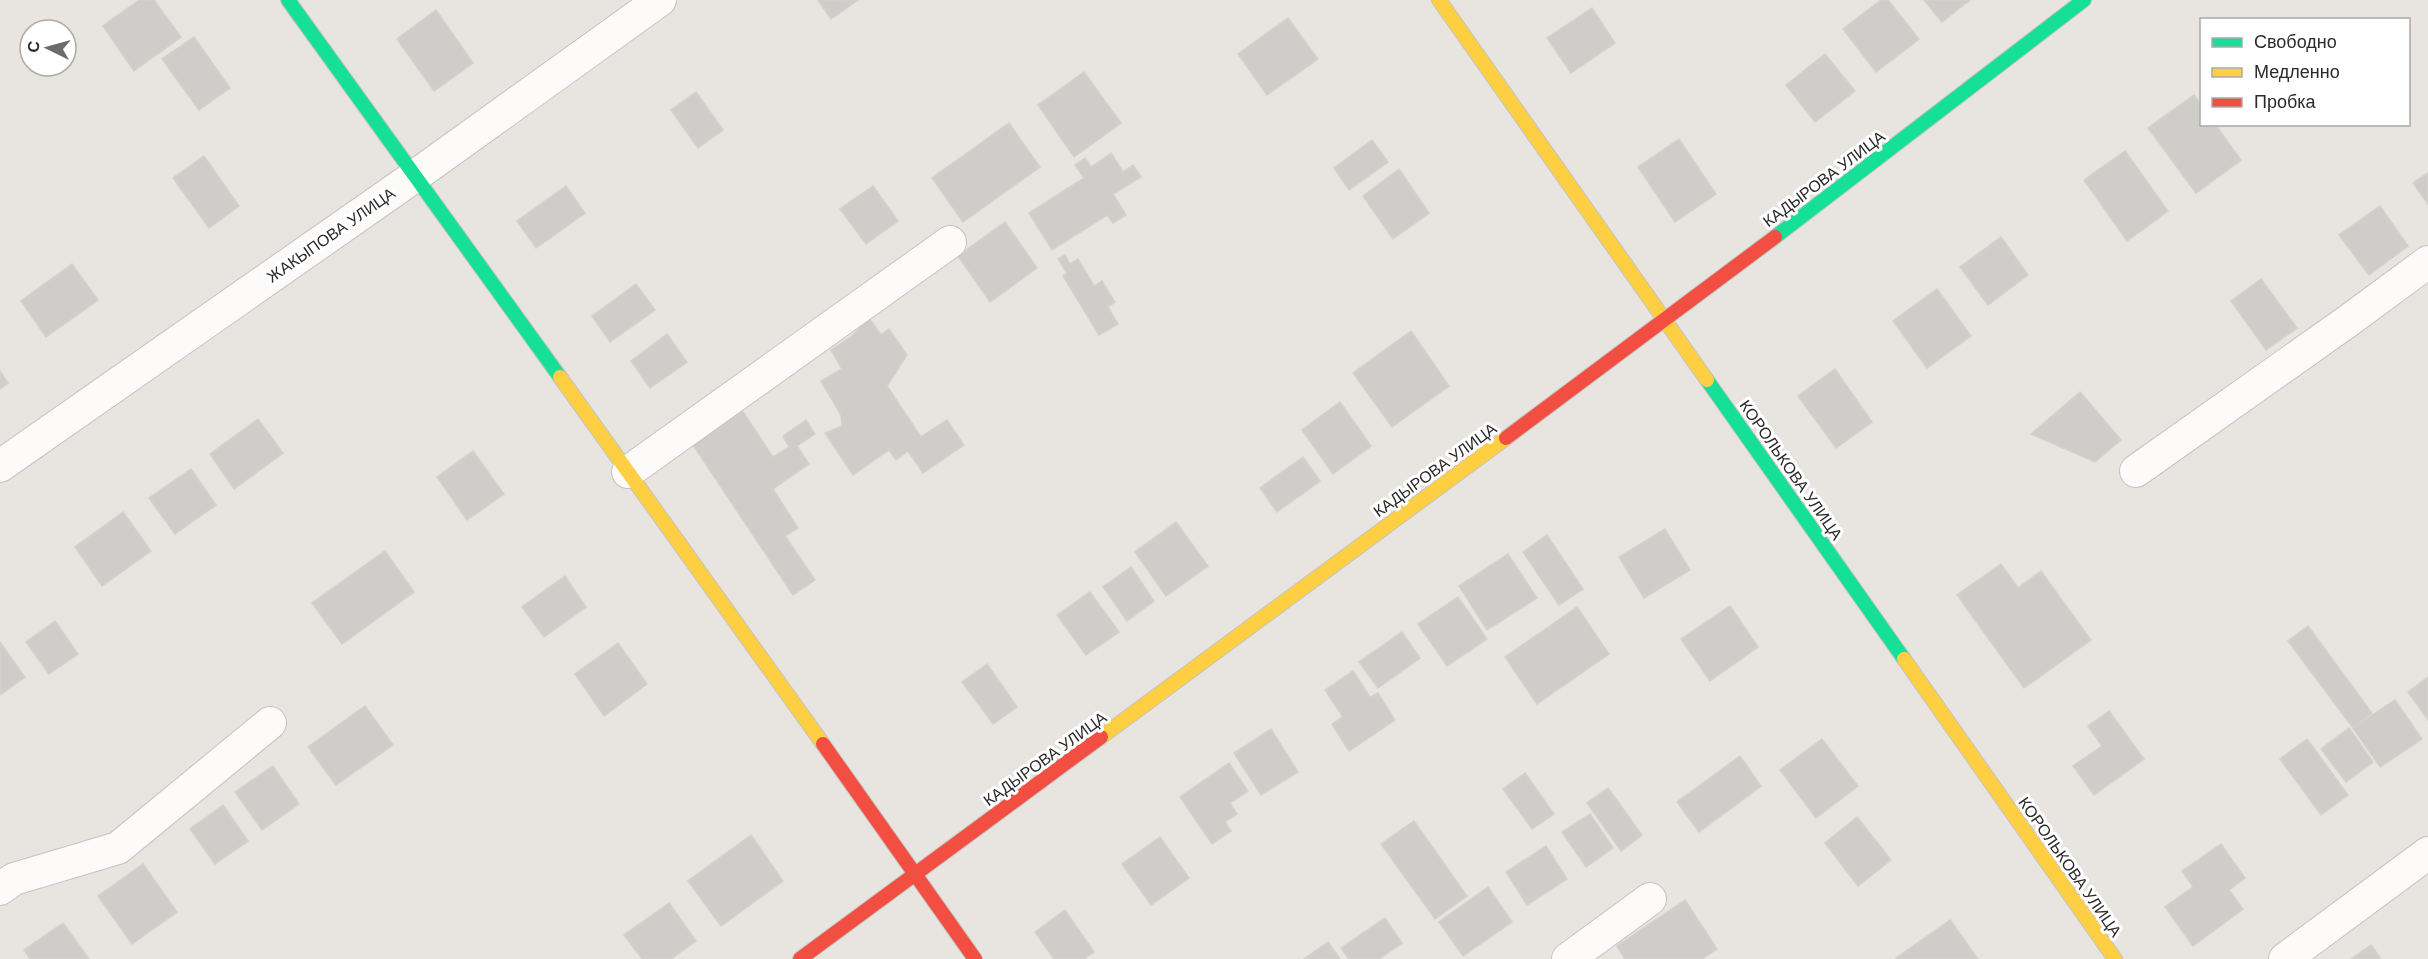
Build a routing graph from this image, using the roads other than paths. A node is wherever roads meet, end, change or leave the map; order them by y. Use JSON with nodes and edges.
{"nodes":[{"id":1,"x":288,"y":0,"type":"edge"},
{"id":2,"x":660,"y":0,"type":"edge"},
{"id":3,"x":1439,"y":0,"type":"edge"},
{"id":4,"x":2084,"y":0,"type":"edge"},
{"id":5,"x":415,"y":176,"type":"junction"},
{"id":6,"x":950,"y":242,"type":"dead end"},
{"id":7,"x":2428,"y":262,"type":"edge"},
{"id":8,"x":1665,"y":321,"type":"junction"},
{"id":9,"x":0,"y":466,"type":"edge"},
{"id":10,"x":2136,"y":471,"type":"dead end"},
{"id":11,"x":628,"y":472,"type":"junction"},
{"id":12,"x":270,"y":723,"type":"dead end"},
{"id":13,"x":2428,"y":853,"type":"edge"},
{"id":14,"x":917,"y":874,"type":"junction"},
{"id":15,"x":0,"y":889,"type":"edge"},
{"id":16,"x":1650,"y":899,"type":"dead end"},
{"id":17,"x":800,"y":959,"type":"edge"},
{"id":18,"x":975,"y":959,"type":"edge"},
{"id":19,"x":1568,"y":959,"type":"edge"},
{"id":20,"x":2115,"y":959,"type":"edge"},
{"id":21,"x":2285,"y":959,"type":"edge"}],
"edges":[{"from":1,"to":5,"type":"street"},
{"from":2,"to":5,"type":"street","name":"ЖАКЫПОВА УЛИЦА"},
{"from":3,"to":8,"type":"street","name":"КОРОЛЬКОВА УЛИЦА"},
{"from":4,"to":8,"type":"street","name":"КАДЫРОВА УЛИЦА"},
{"from":5,"to":9,"type":"street","name":"ЖАКЫПОВА УЛИЦА"},
{"from":5,"to":11,"type":"street"},
{"from":6,"to":11,"type":"street"},
{"from":7,"to":10,"type":"street"},
{"from":8,"to":14,"type":"street","name":"КАДЫРОВА УЛИЦА"},
{"from":8,"to":20,"type":"street","name":"КОРОЛЬКОВА УЛИЦА"},
{"from":11,"to":14,"type":"street"},
{"from":12,"to":15,"type":"street"},
{"from":13,"to":21,"type":"street"},
{"from":14,"to":17,"type":"street","name":"КАДЫРОВА УЛИЦА"},
{"from":14,"to":18,"type":"street"},
{"from":16,"to":19,"type":"street"}]}
